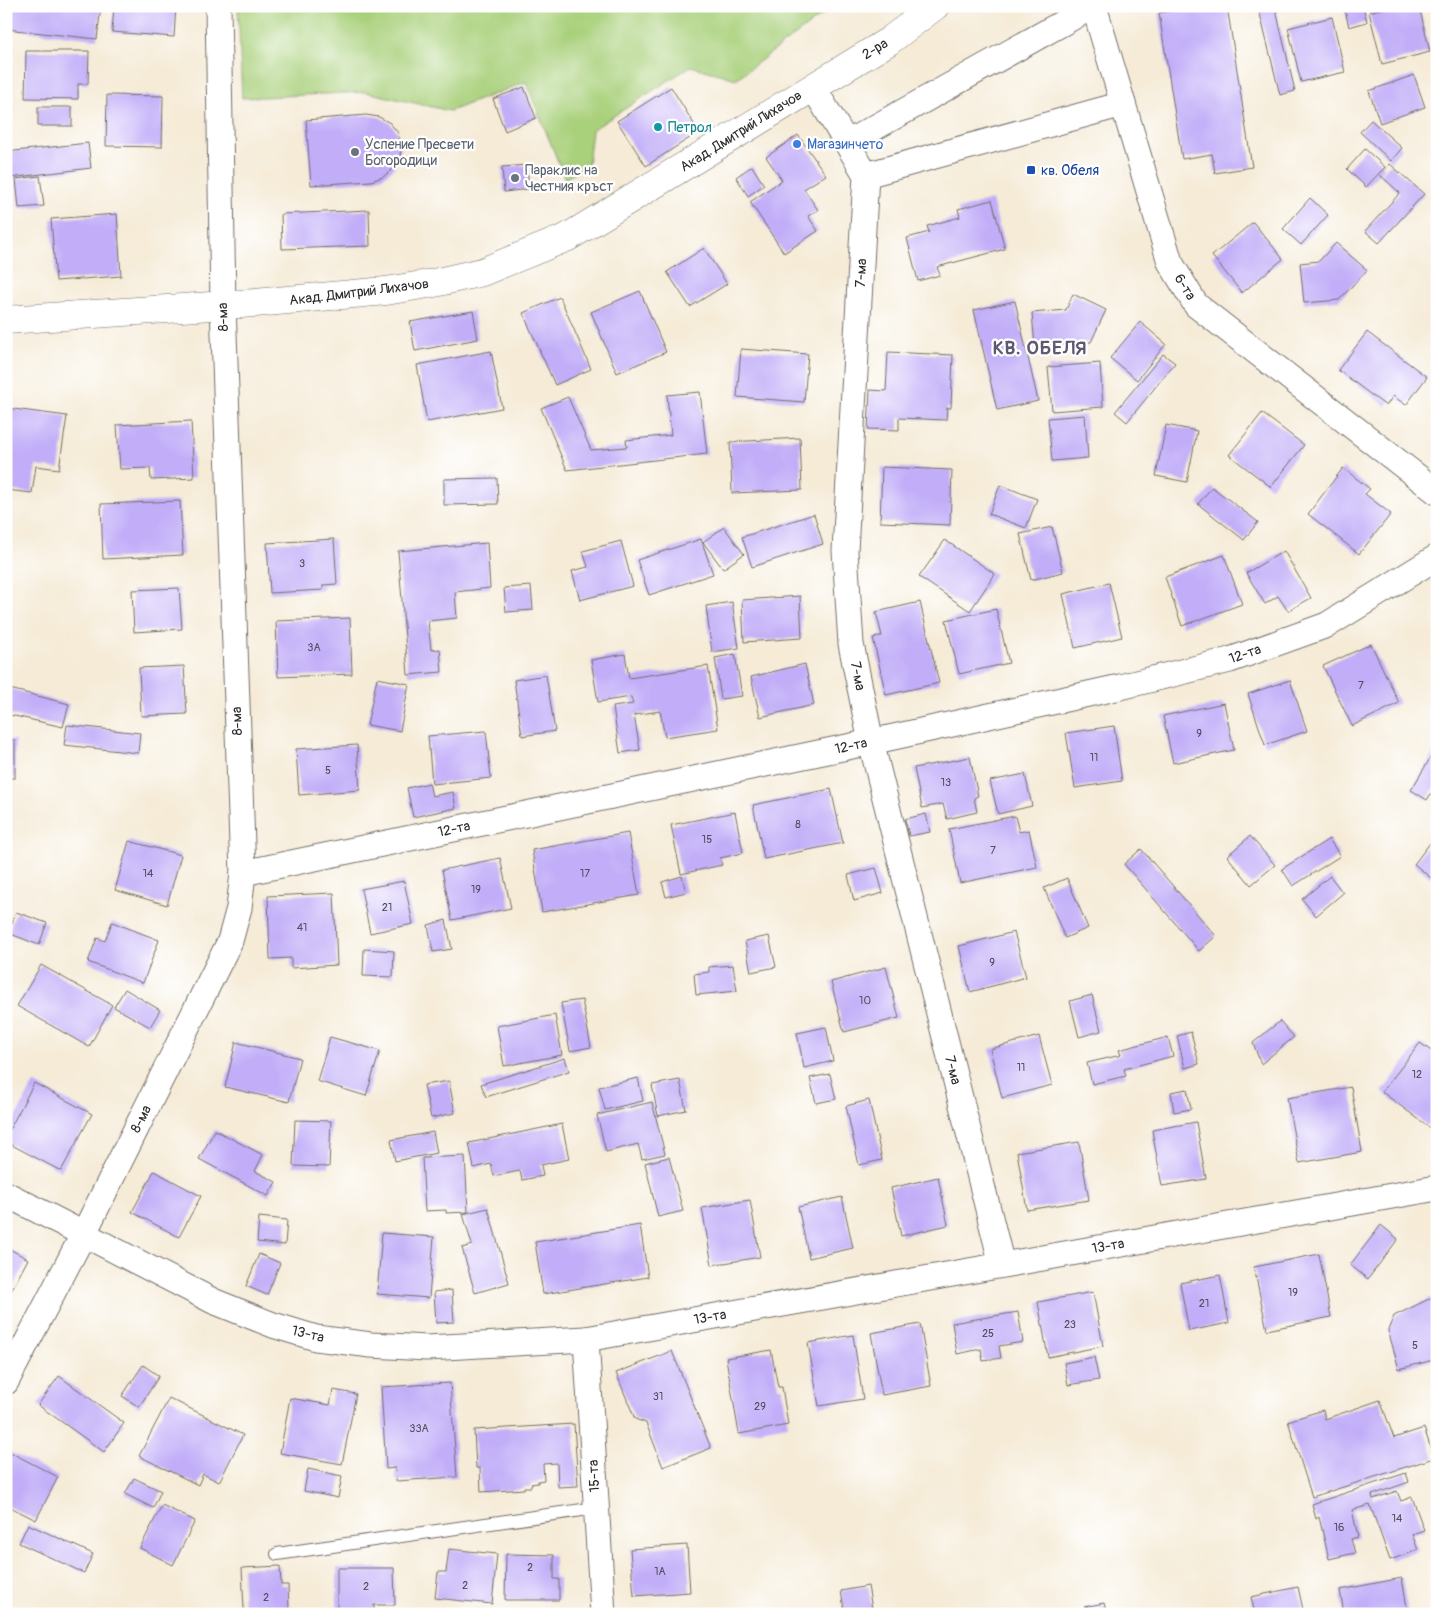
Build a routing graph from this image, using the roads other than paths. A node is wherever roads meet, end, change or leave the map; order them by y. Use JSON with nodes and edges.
{"nodes":[{"id":1,"x":218,"y":6,"type":"edge"},
{"id":2,"x":935,"y":6,"type":"edge"},
{"id":3,"x":1093,"y":6,"type":"edge"},
{"id":4,"x":813,"y":87,"type":"junction"},
{"id":5,"x":1123,"y":104,"type":"junction"},
{"id":6,"x":847,"y":143,"type":"junction"},
{"id":7,"x":866,"y":175,"type":"junction"},
{"id":8,"x":222,"y":305,"type":"junction"},
{"id":9,"x":6,"y":320,"type":"edge"},
{"id":10,"x":1437,"y":492,"type":"edge"},
{"id":11,"x":1437,"y":557,"type":"edge"},
{"id":12,"x":871,"y":742,"type":"junction"},
{"id":13,"x":243,"y":873,"type":"junction"},
{"id":14,"x":1437,"y":1188,"type":"edge"},
{"id":15,"x":6,"y":1194,"type":"edge"},
{"id":16,"x":83,"y":1235,"type":"junction"},
{"id":17,"x":1002,"y":1265,"type":"junction"},
{"id":18,"x":586,"y":1339,"type":"junction"},
{"id":19,"x":6,"y":1382,"type":"edge"},
{"id":20,"x":596,"y":1508,"type":"junction"},
{"id":21,"x":277,"y":1554,"type":"dead end"},
{"id":22,"x":603,"y":1614,"type":"edge"}],
"edges":[{"from":1,"to":8,"type":"street","name":"8-ма"},
{"from":2,"to":4,"type":"street","name":"2-ра"},
{"from":3,"to":5,"type":"street","name":"6-та"},
{"from":3,"to":6,"type":"street"},
{"from":4,"to":6,"type":"street"},
{"from":4,"to":8,"type":"street","name":"Акад. Дмитрий Лихачов"},
{"from":5,"to":7,"type":"street"},
{"from":5,"to":10,"type":"street","name":"6-та"},
{"from":6,"to":7,"type":"street"},
{"from":7,"to":12,"type":"street","name":"7-ма"},
{"from":8,"to":9,"type":"street","name":"Акад. Дмитрий Лихачов"},
{"from":8,"to":13,"type":"street","name":"8-ма"},
{"from":11,"to":12,"type":"street","name":"12-та"},
{"from":12,"to":13,"type":"street","name":"12-та"},
{"from":12,"to":17,"type":"street","name":"7-ма"},
{"from":13,"to":16,"type":"street","name":"8-ма"},
{"from":14,"to":17,"type":"street","name":"13-та"},
{"from":15,"to":16,"type":"street","name":"13-та"},
{"from":16,"to":18,"type":"street","name":"13-та"},
{"from":16,"to":19,"type":"street","name":"8-ма"},
{"from":17,"to":18,"type":"street","name":"13-та"},
{"from":18,"to":20,"type":"street","name":"15-та"},
{"from":20,"to":21,"type":"lane"},
{"from":20,"to":22,"type":"street","name":"15-та"}]}
